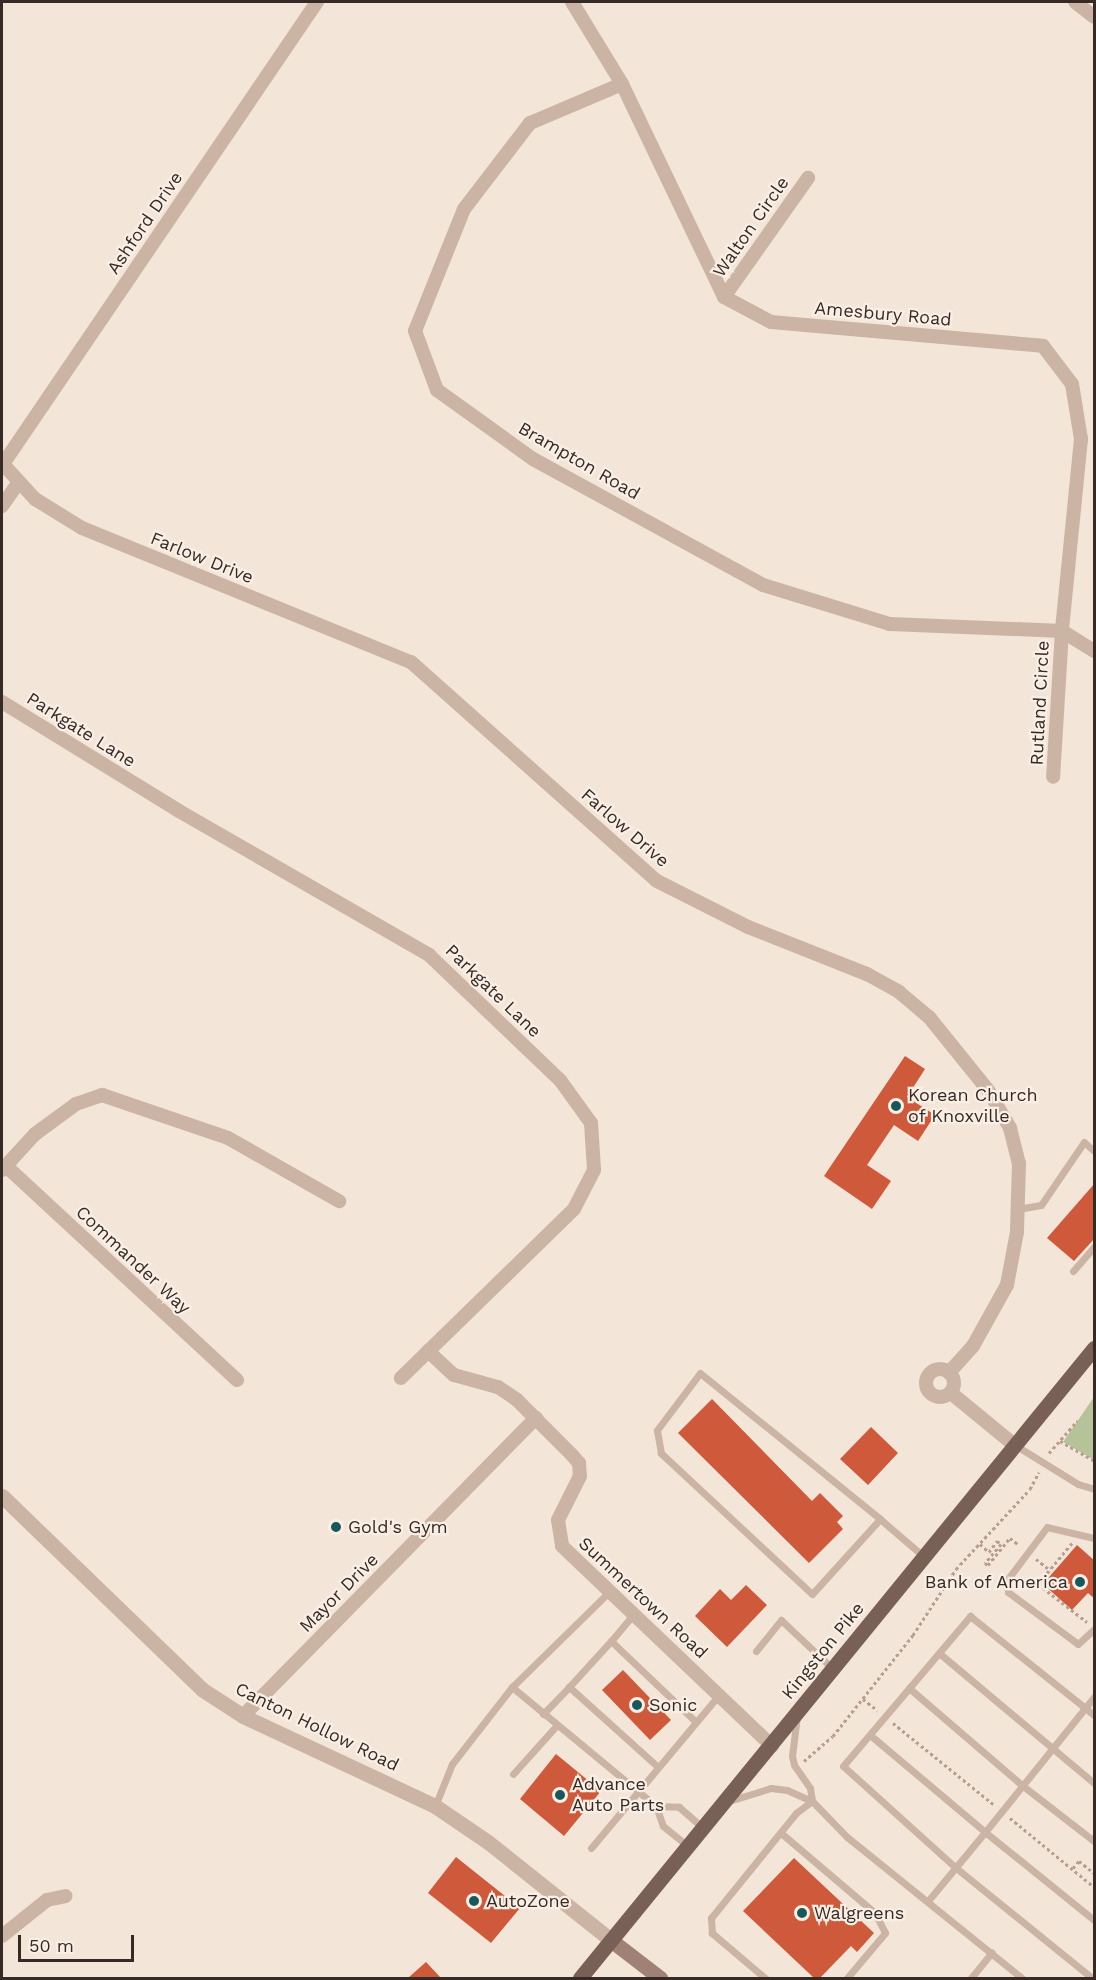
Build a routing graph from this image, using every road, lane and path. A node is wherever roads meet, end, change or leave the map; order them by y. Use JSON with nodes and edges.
{"nodes":[{"id":1,"x":317,"y":2,"type":"edge"},
{"id":2,"x":572,"y":2,"type":"edge"},
{"id":3,"x":1076,"y":2,"type":"edge"},
{"id":4,"x":1095,"y":17,"type":"edge"},
{"id":5,"x":622,"y":84,"type":"junction"},
{"id":6,"x":808,"y":178,"type":"dead end"},
{"id":7,"x":724,"y":297,"type":"junction"},
{"id":8,"x":2,"y":463,"type":"edge"},
{"id":9,"x":19,"y":482,"type":"junction"},
{"id":10,"x":2,"y":506,"type":"edge"},
{"id":11,"x":1062,"y":631,"type":"junction"},
{"id":12,"x":1095,"y":651,"type":"edge"},
{"id":13,"x":2,"y":702,"type":"edge"},
{"id":14,"x":1053,"y":777,"type":"dead end"},
{"id":15,"x":1095,"y":1151,"type":"edge"},
{"id":16,"x":4,"y":1168,"type":"edge"},
{"id":17,"x":339,"y":1201,"type":"dead end"},
{"id":18,"x":1018,"y":1209,"type":"junction"},
{"id":19,"x":1095,"y":1247,"type":"edge"},
{"id":20,"x":1073,"y":1271,"type":"dead end"},
{"id":21,"x":1095,"y":1348,"type":"edge"},
{"id":22,"x":428,"y":1351,"type":"junction"},
{"id":23,"x":949,"y":1373,"type":"junction"},
{"id":24,"x":401,"y":1378,"type":"dead end"},
{"id":25,"x":237,"y":1380,"type":"dead end"},
{"id":26,"x":951,"y":1393,"type":"junction"},
{"id":27,"x":536,"y":1418,"type":"junction"},
{"id":28,"x":1077,"y":1421,"type":"dead end"},
{"id":29,"x":1060,"y":1441,"type":"junction"},
{"id":30,"x":1013,"y":1444,"type":"junction"},
{"id":31,"x":1095,"y":1461,"type":"edge"},
{"id":32,"x":1043,"y":1464,"type":"junction"},
{"id":33,"x":1095,"y":1489,"type":"edge"},
{"id":34,"x":2,"y":1496,"type":"edge"},
{"id":35,"x":880,"y":1519,"type":"junction"},
{"id":36,"x":1079,"y":1534,"type":"junction"},
{"id":37,"x":1095,"y":1538,"type":"edge"},
{"id":38,"x":980,"y":1544,"type":"junction"},
{"id":39,"x":1028,"y":1552,"type":"junction"},
{"id":40,"x":923,"y":1556,"type":"junction"},
{"id":41,"x":1050,"y":1570,"type":"junction"},
{"id":42,"x":609,"y":1593,"type":"junction"},
{"id":43,"x":633,"y":1615,"type":"junction"},
{"id":44,"x":1095,"y":1628,"type":"edge"},
{"id":45,"x":611,"y":1641,"type":"junction"},
{"id":46,"x":756,"y":1651,"type":"dead end"},
{"id":47,"x":939,"y":1653,"type":"junction"},
{"id":48,"x":834,"y":1670,"type":"junction"},
{"id":49,"x":512,"y":1687,"type":"junction"},
{"id":50,"x":569,"y":1687,"type":"junction"},
{"id":51,"x":909,"y":1688,"type":"junction"},
{"id":52,"x":718,"y":1695,"type":"junction"},
{"id":53,"x":1095,"y":1697,"type":"edge"},
{"id":54,"x":862,"y":1698,"type":"junction"},
{"id":55,"x":1086,"y":1708,"type":"junction"},
{"id":56,"x":543,"y":1714,"type":"junction"},
{"id":57,"x":798,"y":1714,"type":"junction"},
{"id":58,"x":1095,"y":1715,"type":"edge"},
{"id":59,"x":243,"y":1716,"type":"junction"},
{"id":60,"x":885,"y":1717,"type":"junction"},
{"id":61,"x":696,"y":1722,"type":"junction"},
{"id":62,"x":557,"y":1725,"type":"junction"},
{"id":63,"x":870,"y":1735,"type":"junction"},
{"id":64,"x":772,"y":1746,"type":"junction"},
{"id":65,"x":1052,"y":1750,"type":"junction"},
{"id":66,"x":658,"y":1767,"type":"junction"},
{"id":67,"x":796,"y":1768,"type":"junction"},
{"id":68,"x":513,"y":1774,"type":"dead end"},
{"id":69,"x":1095,"y":1784,"type":"edge"},
{"id":70,"x":1023,"y":1786,"type":"junction"},
{"id":71,"x":638,"y":1791,"type":"junction"},
{"id":72,"x":812,"y":1801,"type":"junction"},
{"id":73,"x":726,"y":1802,"type":"junction"},
{"id":74,"x":435,"y":1806,"type":"junction"},
{"id":75,"x":656,"y":1806,"type":"junction"},
{"id":76,"x":1002,"y":1811,"type":"junction"},
{"id":77,"x":705,"y":1828,"type":"junction"},
{"id":78,"x":985,"y":1832,"type":"junction"},
{"id":79,"x":781,"y":1833,"type":"junction"},
{"id":80,"x":1095,"y":1841,"type":"edge"},
{"id":81,"x":689,"y":1847,"type":"junction"},
{"id":82,"x":591,"y":1848,"type":"dead end"},
{"id":83,"x":956,"y":1868,"type":"junction"},
{"id":84,"x":1073,"y":1868,"type":"junction"},
{"id":85,"x":1095,"y":1873,"type":"edge"},
{"id":86,"x":1095,"y":1887,"type":"edge"},
{"id":87,"x":66,"y":1896,"type":"dead end"},
{"id":88,"x":928,"y":1900,"type":"junction"},
{"id":89,"x":1095,"y":1920,"type":"edge"},
{"id":90,"x":2,"y":1936,"type":"edge"},
{"id":91,"x":612,"y":1941,"type":"junction"},
{"id":92,"x":992,"y":1953,"type":"junction"},
{"id":93,"x":580,"y":1978,"type":"edge"},
{"id":94,"x":660,"y":1978,"type":"edge"},
{"id":95,"x":765,"y":1978,"type":"edge"},
{"id":96,"x":847,"y":1978,"type":"edge"},
{"id":97,"x":971,"y":1978,"type":"edge"},
{"id":98,"x":1022,"y":1978,"type":"edge"},
{"id":99,"x":1092,"y":1978,"type":"edge"}],
"edges":[{"from":1,"to":8,"type":"street","name":"Ashford Drive"},
{"from":2,"to":5,"type":"street"},
{"from":3,"to":4,"type":"street"},
{"from":5,"to":7,"type":"street"},
{"from":5,"to":11,"type":"street","name":"Brampton Road"},
{"from":6,"to":7,"type":"street","name":"Walton Circle"},
{"from":7,"to":11,"type":"street","name":"Amesbury Road"},
{"from":8,"to":9,"type":"street","name":"Farlow Drive"},
{"from":9,"to":10,"type":"street"},
{"from":9,"to":18,"type":"street","name":"Farlow Drive"},
{"from":11,"to":12,"type":"street"},
{"from":11,"to":14,"type":"street","name":"Rutland Circle"},
{"from":13,"to":22,"type":"street","name":"Parkgate Lane"},
{"from":15,"to":18,"type":"lane"},
{"from":16,"to":17,"type":"street"},
{"from":16,"to":25,"type":"street","name":"Commander Way"},
{"from":18,"to":23,"type":"street","name":"Farlow Drive"},
{"from":19,"to":20,"type":"lane"},
{"from":21,"to":30,"type":"main road","name":"Kingston Pike"},
{"from":22,"to":24,"type":"street","name":"Parkgate Lane"},
{"from":22,"to":27,"type":"street","name":"Summertown Road"},
{"from":23,"to":26,"type":"street"},
{"from":23,"to":26,"type":"street","name":"Farlow Drive"},
{"from":26,"to":30,"type":"street","name":"Farlow Drive"},
{"from":27,"to":42,"type":"street","name":"Summertown Road"},
{"from":27,"to":59,"type":"street","name":"Mayor Drive"},
{"from":28,"to":29,"type":"path"},
{"from":29,"to":31,"type":"path"},
{"from":29,"to":32,"type":"path"},
{"from":30,"to":32,"type":"lane"},
{"from":30,"to":40,"type":"main road","name":"Kingston Pike"},
{"from":32,"to":33,"type":"lane"},
{"from":32,"to":38,"type":"path"},
{"from":34,"to":59,"type":"street","name":"Canton Hollow Road"},
{"from":35,"to":35,"type":"lane"},
{"from":35,"to":40,"type":"lane"},
{"from":36,"to":37,"type":"lane"},
{"from":36,"to":39,"type":"lane"},
{"from":36,"to":41,"type":"path"},
{"from":38,"to":39,"type":"path"},
{"from":38,"to":54,"type":"path"},
{"from":39,"to":41,"type":"path"},
{"from":39,"to":44,"type":"lane"},
{"from":40,"to":48,"type":"main road","name":"Kingston Pike"},
{"from":41,"to":44,"type":"path"},
{"from":42,"to":43,"type":"street","name":"Summertown Road"},
{"from":42,"to":49,"type":"lane"},
{"from":43,"to":45,"type":"lane"},
{"from":43,"to":52,"type":"street","name":"Summertown Road"},
{"from":45,"to":50,"type":"lane"},
{"from":45,"to":61,"type":"lane"},
{"from":46,"to":48,"type":"lane"},
{"from":47,"to":51,"type":"lane"},
{"from":47,"to":55,"type":"lane"},
{"from":47,"to":65,"type":"lane"},
{"from":48,"to":57,"type":"main road","name":"Kingston Pike"},
{"from":49,"to":56,"type":"lane"},
{"from":49,"to":74,"type":"lane"},
{"from":50,"to":56,"type":"lane"},
{"from":50,"to":66,"type":"lane"},
{"from":51,"to":60,"type":"lane"},
{"from":51,"to":70,"type":"lane"},
{"from":52,"to":61,"type":"lane"},
{"from":52,"to":64,"type":"street","name":"Summertown Road"},
{"from":53,"to":55,"type":"lane"},
{"from":54,"to":60,"type":"path"},
{"from":54,"to":67,"type":"path"},
{"from":55,"to":58,"type":"lane"},
{"from":55,"to":65,"type":"lane"},
{"from":56,"to":62,"type":"lane"},
{"from":57,"to":64,"type":"main road","name":"Kingston Pike"},
{"from":57,"to":67,"type":"lane"},
{"from":59,"to":74,"type":"street","name":"Canton Hollow Road"},
{"from":60,"to":63,"type":"lane"},
{"from":60,"to":76,"type":"path"},
{"from":61,"to":66,"type":"lane"},
{"from":62,"to":68,"type":"lane"},
{"from":62,"to":71,"type":"lane"},
{"from":63,"to":78,"type":"lane"},
{"from":63,"to":83,"type":"lane"},
{"from":64,"to":73,"type":"main road","name":"Kingston Pike"},
{"from":65,"to":69,"type":"lane"},
{"from":65,"to":70,"type":"lane"},
{"from":66,"to":71,"type":"lane"},
{"from":67,"to":72,"type":"lane"},
{"from":70,"to":76,"type":"lane"},
{"from":70,"to":80,"type":"lane"},
{"from":71,"to":75,"type":"lane"},
{"from":71,"to":82,"type":"lane"},
{"from":72,"to":73,"type":"lane"},
{"from":72,"to":79,"type":"lane"},
{"from":72,"to":88,"type":"lane"},
{"from":73,"to":77,"type":"main road","name":"Kingston Pike"},
{"from":74,"to":91,"type":"street","name":"Canton Hollow Road"},
{"from":75,"to":77,"type":"lane"},
{"from":75,"to":81,"type":"lane"},
{"from":76,"to":78,"type":"lane"},
{"from":76,"to":84,"type":"path"},
{"from":77,"to":81,"type":"main road","name":"Kingston Pike"},
{"from":78,"to":83,"type":"lane"},
{"from":78,"to":89,"type":"lane"},
{"from":79,"to":95,"type":"lane"},
{"from":79,"to":96,"type":"lane"},
{"from":81,"to":91,"type":"main road","name":"Kingston Pike"},
{"from":83,"to":88,"type":"lane"},
{"from":83,"to":99,"type":"lane"},
{"from":84,"to":85,"type":"path"},
{"from":84,"to":86,"type":"path"},
{"from":87,"to":90,"type":"street"},
{"from":88,"to":92,"type":"lane"},
{"from":91,"to":93,"type":"main road","name":"Kingston Pike"},
{"from":91,"to":94,"type":"main road"},
{"from":92,"to":97,"type":"lane"},
{"from":92,"to":98,"type":"lane"}]}
